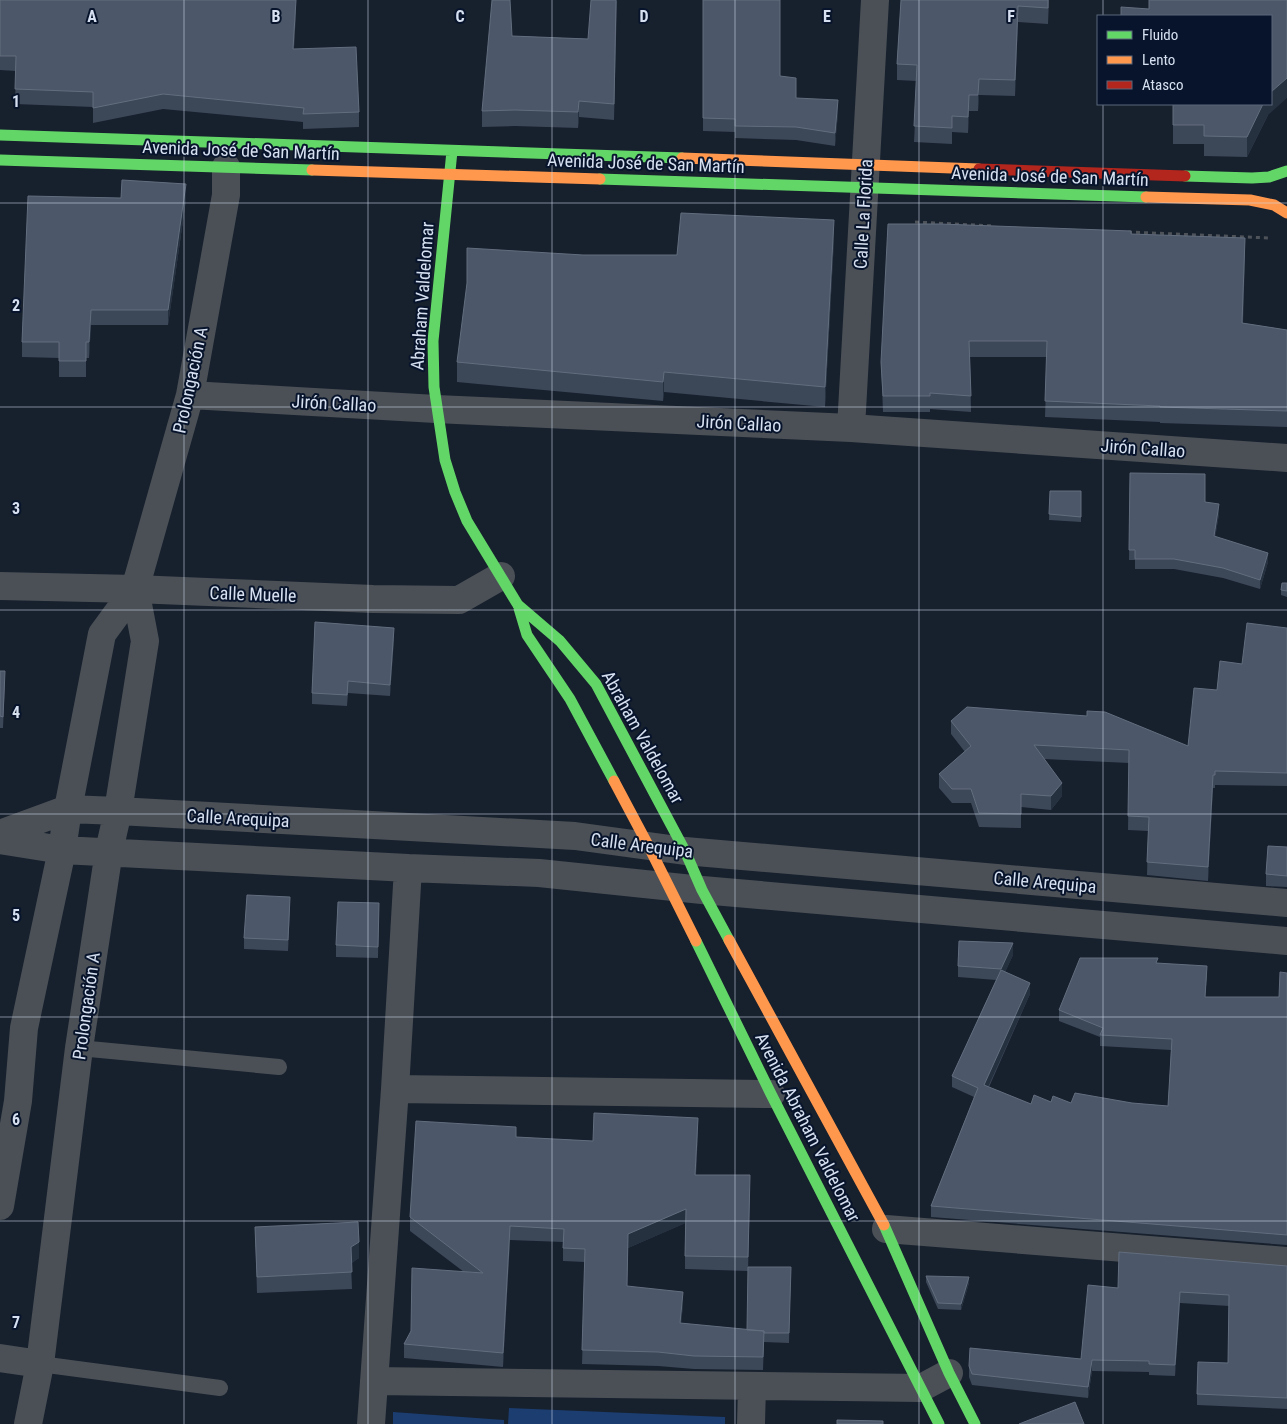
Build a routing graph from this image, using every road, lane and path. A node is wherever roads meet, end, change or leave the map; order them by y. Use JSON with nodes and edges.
{"nodes":[{"id":1,"x":875,"y":0,"type":"edge"},
{"id":2,"x":0,"y":135,"type":"edge"},
{"id":3,"x":452,"y":151,"type":"junction"},
{"id":4,"x":0,"y":160,"type":"edge"},
{"id":5,"x":226,"y":167,"type":"junction"},
{"id":6,"x":1287,"y":171,"type":"edge"},
{"id":7,"x":449,"y":174,"type":"junction"},
{"id":8,"x":865,"y":177,"type":"junction"},
{"id":9,"x":1287,"y":213,"type":"edge"},
{"id":10,"x":190,"y":394,"type":"junction"},
{"id":11,"x":436,"y":409,"type":"junction"},
{"id":12,"x":851,"y":428,"type":"junction"},
{"id":13,"x":1287,"y":458,"type":"edge"},
{"id":14,"x":500,"y":576,"type":"junction"},
{"id":15,"x":0,"y":586,"type":"edge"},
{"id":16,"x":135,"y":589,"type":"junction"},
{"id":17,"x":518,"y":605,"type":"junction"},
{"id":18,"x":68,"y":809,"type":"junction"},
{"id":19,"x":118,"y":811,"type":"junction"},
{"id":20,"x":0,"y":834,"type":"edge"},
{"id":21,"x":0,"y":840,"type":"edge"},
{"id":22,"x":648,"y":845,"type":"junction"},
{"id":23,"x":62,"y":850,"type":"junction"},
{"id":24,"x":109,"y":851,"type":"junction"},
{"id":25,"x":685,"y":851,"type":"junction"},
{"id":26,"x":408,"y":868,"type":"junction"},
{"id":27,"x":668,"y":886,"type":"junction"},
{"id":28,"x":702,"y":890,"type":"junction"},
{"id":29,"x":1287,"y":903,"type":"edge"},
{"id":30,"x":1287,"y":940,"type":"edge"},
{"id":31,"x":80,"y":1048,"type":"junction"},
{"id":32,"x":279,"y":1067,"type":"dead end"},
{"id":33,"x":395,"y":1089,"type":"junction"},
{"id":34,"x":771,"y":1094,"type":"junction"},
{"id":35,"x":9,"y":1101,"type":"edge"},
{"id":36,"x":0,"y":1206,"type":"edge"},
{"id":37,"x":886,"y":1229,"type":"junction"},
{"id":38,"x":1287,"y":1261,"type":"edge"},
{"id":39,"x":0,"y":1358,"type":"edge"},
{"id":40,"x":40,"y":1364,"type":"junction"},
{"id":41,"x":949,"y":1374,"type":"junction"},
{"id":42,"x":374,"y":1382,"type":"junction"},
{"id":43,"x":752,"y":1386,"type":"junction"},
{"id":44,"x":220,"y":1388,"type":"dead end"},
{"id":45,"x":921,"y":1388,"type":"junction"},
{"id":46,"x":28,"y":1424,"type":"edge"},
{"id":47,"x":371,"y":1424,"type":"edge"},
{"id":48,"x":752,"y":1424,"type":"edge"},
{"id":49,"x":939,"y":1424,"type":"edge"},
{"id":50,"x":975,"y":1424,"type":"edge"}],
"edges":[{"from":1,"to":8,"type":"street","name":"Calle La Florida"},
{"from":2,"to":3,"type":"main road","name":"Avenida José de San Martín"},
{"from":3,"to":7,"type":"main road","name":"Abraham Valdelomar"},
{"from":3,"to":8,"type":"main road","name":"Avenida José de San Martín"},
{"from":4,"to":5,"type":"main road","name":"Avenida José de San Martín"},
{"from":5,"to":7,"type":"main road","name":"Avenida José de San Martín"},
{"from":5,"to":10,"type":"street","name":"Prolongación A"},
{"from":6,"to":8,"type":"main road","name":"Avenida José de San Martín"},
{"from":7,"to":8,"type":"main road","name":"Avenida José de San Martín"},
{"from":7,"to":11,"type":"main road","name":"Abraham Valdelomar"},
{"from":8,"to":9,"type":"main road","name":"Avenida José de San Martín"},
{"from":8,"to":12,"type":"street","name":"Calle La Florida"},
{"from":10,"to":11,"type":"street","name":"Jirón Callao"},
{"from":10,"to":16,"type":"street","name":"Prolongación A"},
{"from":11,"to":12,"type":"street","name":"Jirón Callao"},
{"from":11,"to":14,"type":"main road","name":"Abraham Valdelomar"},
{"from":12,"to":13,"type":"street","name":"Jirón Callao"},
{"from":14,"to":16,"type":"street","name":"Calle Muelle"},
{"from":14,"to":17,"type":"main road","name":"Abraham Valdelomar"},
{"from":15,"to":16,"type":"street","name":"Calle Muelle"},
{"from":16,"to":18,"type":"street","name":"Prolongación A"},
{"from":16,"to":19,"type":"street","name":"Prolongación A"},
{"from":17,"to":22,"type":"main road","name":"Abraham Valdelomar"},
{"from":17,"to":25,"type":"main road","name":"Abraham Valdelomar"},
{"from":18,"to":19,"type":"street","name":"Calle Arequipa"},
{"from":18,"to":20,"type":"street","name":"Calle Arequipa"},
{"from":18,"to":23,"type":"street","name":"Prolongación A"},
{"from":19,"to":22,"type":"street","name":"Calle Arequipa"},
{"from":19,"to":24,"type":"street","name":"Prolongación A"},
{"from":21,"to":23,"type":"street"},
{"from":22,"to":25,"type":"street","name":"Calle Arequipa"},
{"from":22,"to":27,"type":"main road","name":"Avenida Abraham Valdelomar"},
{"from":23,"to":24,"type":"street"},
{"from":23,"to":35,"type":"street","name":"Prolongación A"},
{"from":24,"to":26,"type":"street"},
{"from":24,"to":31,"type":"street","name":"Prolongación A"},
{"from":25,"to":28,"type":"main road","name":"Avenida Abraham Valdelomar"},
{"from":25,"to":29,"type":"street","name":"Calle Arequipa"},
{"from":26,"to":27,"type":"street"},
{"from":26,"to":33,"type":"street"},
{"from":27,"to":28,"type":"street"},
{"from":27,"to":34,"type":"main road","name":"Avenida Abraham Valdelomar"},
{"from":28,"to":30,"type":"street"},
{"from":28,"to":37,"type":"main road","name":"Avenida Abraham Valdelomar"},
{"from":31,"to":32,"type":"lane"},
{"from":31,"to":40,"type":"street","name":"Prolongación A"},
{"from":33,"to":34,"type":"street"},
{"from":33,"to":42,"type":"street"},
{"from":34,"to":45,"type":"main road","name":"Avenida Abraham Valdelomar"},
{"from":35,"to":36,"type":"street","name":"Prolongación A"},
{"from":37,"to":38,"type":"street"},
{"from":37,"to":41,"type":"main road","name":"Avenida Abraham Valdelomar"},
{"from":39,"to":40,"type":"street"},
{"from":40,"to":44,"type":"lane"},
{"from":40,"to":46,"type":"street","name":"Prolongación A"},
{"from":41,"to":45,"type":"street"},
{"from":41,"to":50,"type":"main road","name":"Avenida Abraham Valdelomar"},
{"from":42,"to":43,"type":"street"},
{"from":42,"to":47,"type":"street"},
{"from":43,"to":45,"type":"street"},
{"from":43,"to":48,"type":"street"},
{"from":45,"to":49,"type":"main road","name":"Avenida Abraham Valdelomar"}]}
